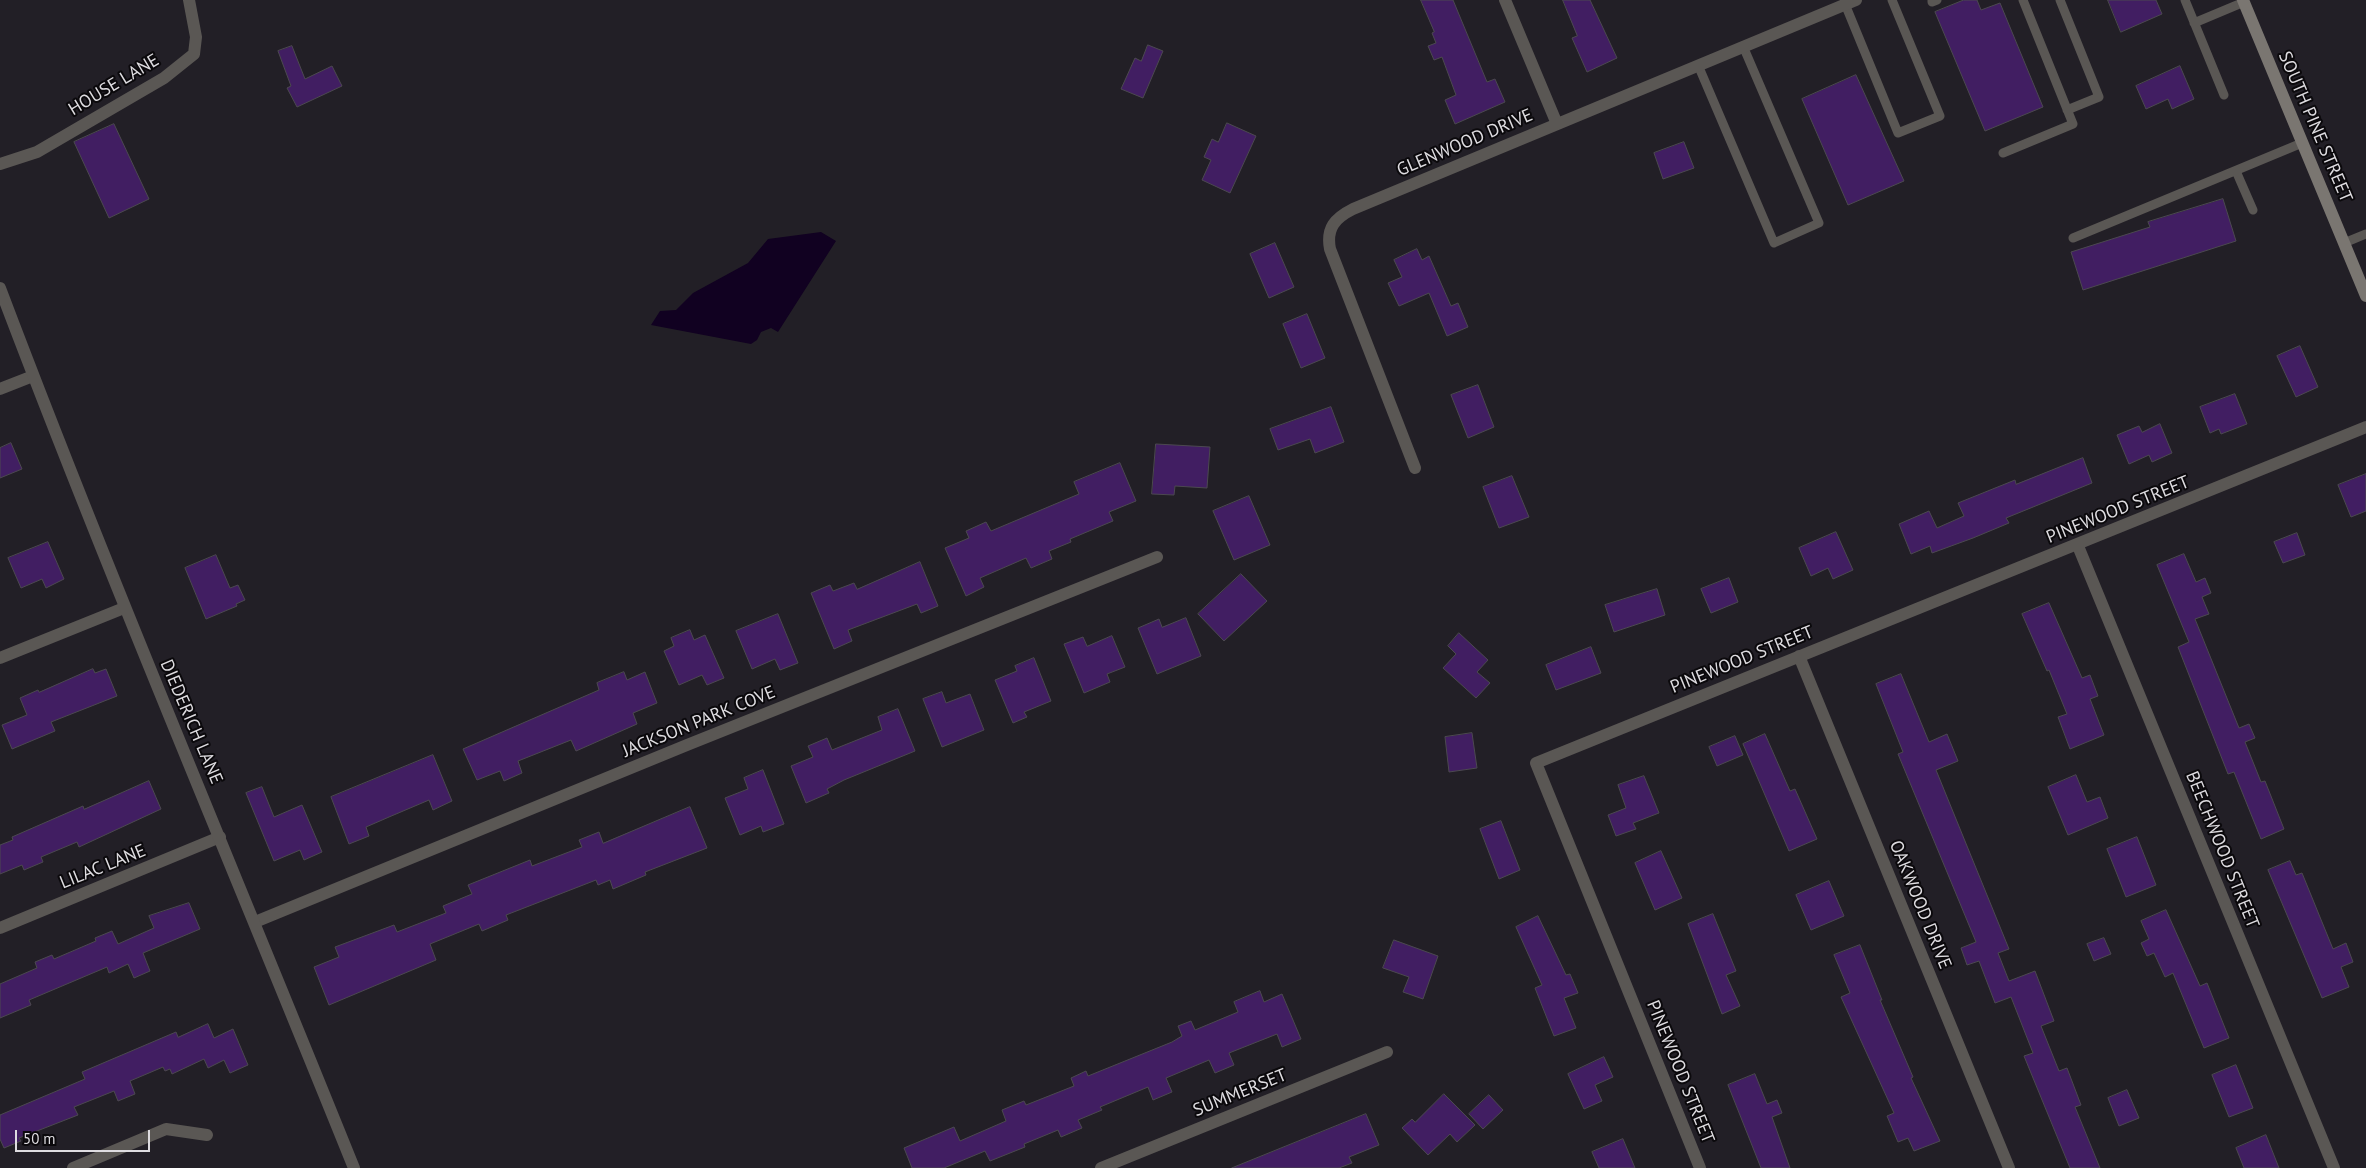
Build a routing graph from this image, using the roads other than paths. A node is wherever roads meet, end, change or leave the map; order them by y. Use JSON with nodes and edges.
{"nodes":[{"id":1,"x":189,"y":0,"type":"edge"},
{"id":2,"x":1506,"y":0,"type":"edge"},
{"id":3,"x":1892,"y":0,"type":"edge"},
{"id":4,"x":1932,"y":0,"type":"edge"},
{"id":5,"x":1937,"y":0,"type":"edge"},
{"id":6,"x":2023,"y":0,"type":"edge"},
{"id":7,"x":2060,"y":0,"type":"edge"},
{"id":8,"x":2185,"y":0,"type":"edge"},
{"id":9,"x":2244,"y":1,"type":"edge"},
{"id":10,"x":1841,"y":3,"type":"edge"},
{"id":11,"x":2194,"y":23,"type":"junction"},
{"id":12,"x":1743,"y":46,"type":"junction"},
{"id":13,"x":1698,"y":65,"type":"junction"},
{"id":14,"x":2224,"y":95,"type":"dead end"},
{"id":15,"x":2068,"y":110,"type":"junction"},
{"id":16,"x":1556,"y":124,"type":"junction"},
{"id":17,"x":2302,"y":143,"type":"junction"},
{"id":18,"x":2002,"y":153,"type":"dead end"},
{"id":19,"x":0,"y":164,"type":"edge"},
{"id":20,"x":2236,"y":171,"type":"junction"},
{"id":21,"x":2252,"y":210,"type":"dead end"},
{"id":22,"x":2366,"y":234,"type":"edge"},
{"id":23,"x":2073,"y":238,"type":"dead end"},
{"id":24,"x":2344,"y":243,"type":"junction"},
{"id":25,"x":0,"y":288,"type":"edge"},
{"id":26,"x":2366,"y":296,"type":"edge"},
{"id":27,"x":33,"y":376,"type":"junction"},
{"id":28,"x":0,"y":389,"type":"edge"},
{"id":29,"x":2366,"y":427,"type":"edge"},
{"id":30,"x":1415,"y":468,"type":"dead end"},
{"id":31,"x":2078,"y":546,"type":"junction"},
{"id":32,"x":1157,"y":557,"type":"dead end"},
{"id":33,"x":124,"y":608,"type":"junction"},
{"id":34,"x":1799,"y":656,"type":"junction"},
{"id":35,"x":0,"y":658,"type":"edge"},
{"id":36,"x":220,"y":837,"type":"junction"},
{"id":37,"x":255,"y":922,"type":"junction"},
{"id":38,"x":0,"y":928,"type":"edge"},
{"id":39,"x":1386,"y":1052,"type":"dead end"},
{"id":40,"x":207,"y":1135,"type":"dead end"},
{"id":41,"x":1104,"y":1167,"type":"edge"},
{"id":42,"x":73,"y":1168,"type":"edge"},
{"id":43,"x":354,"y":1168,"type":"edge"},
{"id":44,"x":1700,"y":1168,"type":"edge"},
{"id":45,"x":2008,"y":1168,"type":"edge"},
{"id":46,"x":2334,"y":1168,"type":"edge"}],
"edges":[{"from":1,"to":19,"type":"street","name":"HOUSE LANE"},
{"from":2,"to":16,"type":"street"},
{"from":3,"to":10,"type":"lane"},
{"from":4,"to":5,"type":"lane"},
{"from":6,"to":15,"type":"lane"},
{"from":7,"to":15,"type":"lane"},
{"from":8,"to":11,"type":"lane"},
{"from":9,"to":11,"type":"lane"},
{"from":9,"to":17,"type":"main road","name":"SOUTH PINE STREET"},
{"from":10,"to":12,"type":"street","name":"GLENWOOD DRIVE"},
{"from":11,"to":14,"type":"lane"},
{"from":12,"to":13,"type":"street","name":"GLENWOOD DRIVE"},
{"from":12,"to":13,"type":"lane"},
{"from":13,"to":16,"type":"street","name":"GLENWOOD DRIVE"},
{"from":15,"to":18,"type":"lane"},
{"from":16,"to":30,"type":"street","name":"GLENWOOD DRIVE"},
{"from":17,"to":20,"type":"lane"},
{"from":17,"to":24,"type":"main road","name":"SOUTH PINE STREET"},
{"from":20,"to":21,"type":"lane"},
{"from":20,"to":23,"type":"lane"},
{"from":22,"to":24,"type":"lane"},
{"from":24,"to":26,"type":"main road","name":"SOUTH PINE STREET"},
{"from":25,"to":27,"type":"street","name":"DIEDERICH LANE"},
{"from":27,"to":28,"type":"street"},
{"from":27,"to":33,"type":"street","name":"DIEDERICH LANE"},
{"from":29,"to":31,"type":"street","name":"PINEWOOD STREET"},
{"from":31,"to":34,"type":"street","name":"PINEWOOD STREET"},
{"from":31,"to":46,"type":"street","name":"BEECHWOOD STREET"},
{"from":32,"to":37,"type":"street","name":"JACKSON PARK COVE"},
{"from":33,"to":35,"type":"street"},
{"from":33,"to":36,"type":"street","name":"DIEDERICH LANE"},
{"from":34,"to":44,"type":"street","name":"PINEWOOD STREET"},
{"from":34,"to":45,"type":"street","name":"OAKWOOD DRIVE"},
{"from":36,"to":37,"type":"street","name":"DIEDERICH LANE"},
{"from":36,"to":38,"type":"street","name":"LILAC LANE"},
{"from":37,"to":43,"type":"street","name":"DIEDERICH LANE"},
{"from":39,"to":41,"type":"street","name":"SUMMERSET"},
{"from":40,"to":42,"type":"street"}]}
